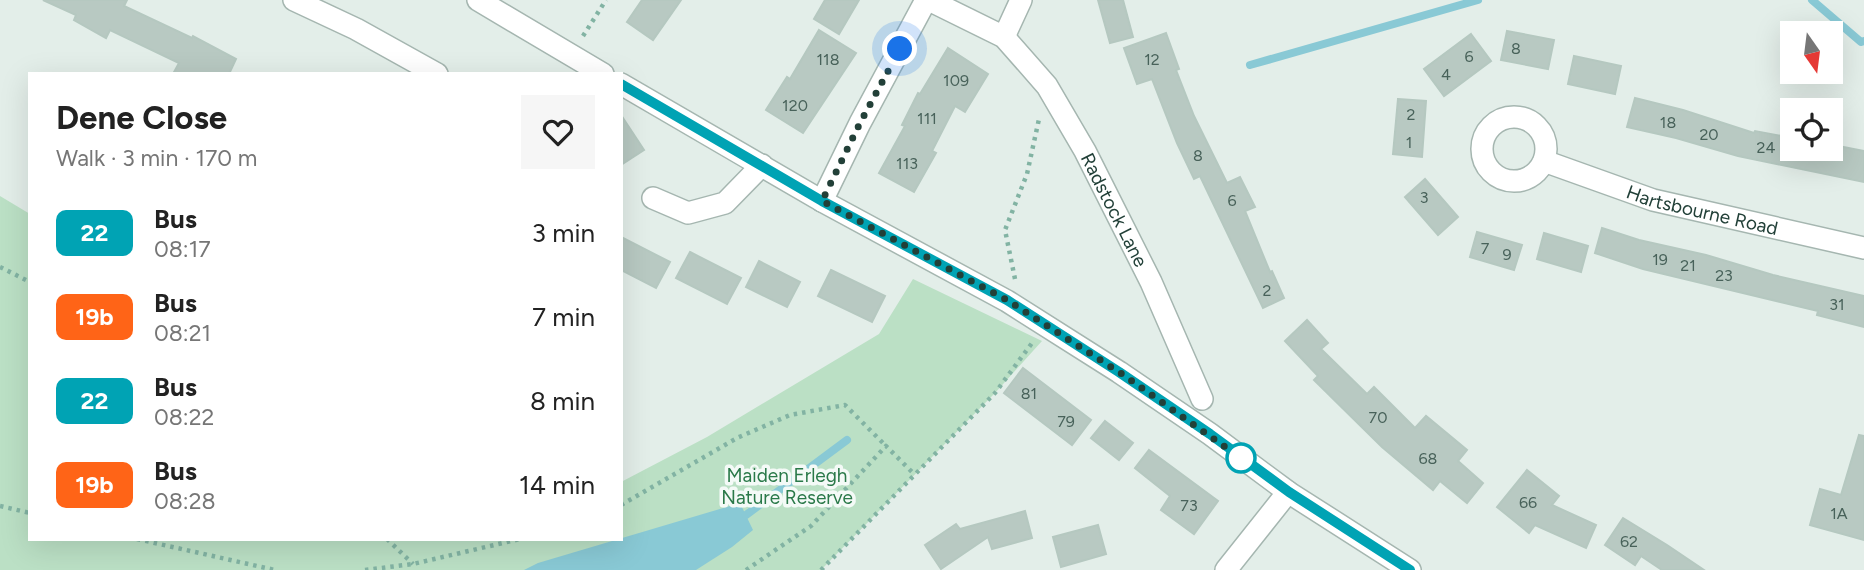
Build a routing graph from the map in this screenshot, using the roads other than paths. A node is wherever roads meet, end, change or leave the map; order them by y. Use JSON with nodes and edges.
{"nodes":[{"id":1,"x":294,"y":0,"type":"edge"},
{"id":2,"x":478,"y":0,"type":"edge"},
{"id":3,"x":928,"y":0,"type":"edge"},
{"id":4,"x":1021,"y":0,"type":"edge"},
{"id":5,"x":1004,"y":37,"type":"junction"},
{"id":6,"x":433,"y":72,"type":"edge"},
{"id":7,"x":595,"y":72,"type":"edge"},
{"id":8,"x":623,"y":85,"type":"edge"},
{"id":9,"x":1545,"y":161,"type":"dead end"},
{"id":10,"x":762,"y":165,"type":"junction"},
{"id":11,"x":653,"y":198,"type":"dead end"},
{"id":12,"x":822,"y":201,"type":"junction"},
{"id":13,"x":1864,"y":248,"type":"edge"},
{"id":14,"x":1202,"y":399,"type":"dead end"},
{"id":15,"x":1289,"y":492,"type":"junction"},
{"id":16,"x":1226,"y":570,"type":"edge"},
{"id":17,"x":1410,"y":570,"type":"edge"}],
"edges":[{"from":1,"to":6,"type":"street"},
{"from":2,"to":7,"type":"street"},
{"from":3,"to":5,"type":"street","name":"Radstock Lane"},
{"from":3,"to":12,"type":"street"},
{"from":4,"to":5,"type":"street"},
{"from":5,"to":14,"type":"street","name":"Radstock Lane"},
{"from":8,"to":10,"type":"street"},
{"from":9,"to":13,"type":"street","name":"Hartsbourne Road"},
{"from":10,"to":11,"type":"street"},
{"from":10,"to":12,"type":"street"},
{"from":12,"to":15,"type":"street"},
{"from":15,"to":16,"type":"street"},
{"from":15,"to":17,"type":"street"}]}
